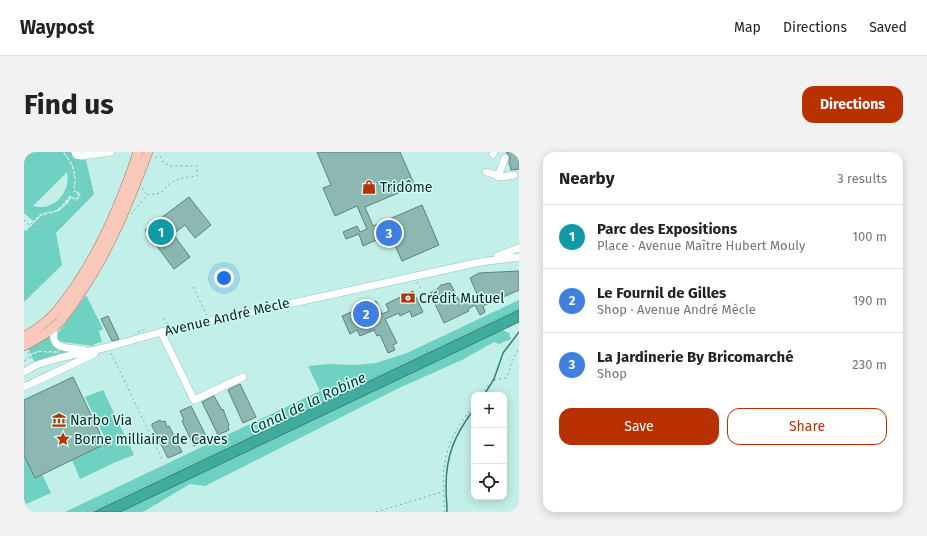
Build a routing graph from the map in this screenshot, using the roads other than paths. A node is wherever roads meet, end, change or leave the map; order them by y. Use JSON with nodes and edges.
{"nodes":[{"id":1,"x":75,"y":152,"type":"edge"},
{"id":2,"x":111,"y":152,"type":"edge"},
{"id":3,"x":148,"y":152,"type":"edge"},
{"id":4,"x":137,"y":153,"type":"edge"},
{"id":5,"x":505,"y":158,"type":"dead end"},
{"id":6,"x":486,"y":172,"type":"dead end"},
{"id":7,"x":514,"y":175,"type":"dead end"},
{"id":8,"x":498,"y":177,"type":"junction"},
{"id":9,"x":519,"y":248,"type":"edge"},
{"id":10,"x":519,"y":257,"type":"edge"},
{"id":11,"x":480,"y":262,"type":"junction"},
{"id":12,"x":54,"y":328,"type":"junction"},
{"id":13,"x":161,"y":332,"type":"junction"},
{"id":14,"x":24,"y":337,"type":"edge"},
{"id":15,"x":24,"y":346,"type":"edge"},
{"id":16,"x":92,"y":352,"type":"junction"},
{"id":17,"x":24,"y":372,"type":"edge"},
{"id":18,"x":243,"y":377,"type":"dead end"},
{"id":19,"x":24,"y":387,"type":"edge"}],
"edges":[{"from":1,"to":2,"type":"street"},
{"from":3,"to":12,"type":"main road"},
{"from":4,"to":14,"type":"main road"},
{"from":5,"to":8,"type":"street"},
{"from":6,"to":8,"type":"street"},
{"from":7,"to":8,"type":"street"},
{"from":9,"to":11,"type":"street","name":"Avenue André Mècle"},
{"from":10,"to":11,"type":"street","name":"Avenue André Mècle"},
{"from":11,"to":13,"type":"street","name":"Avenue André Mècle"},
{"from":12,"to":15,"type":"main road"},
{"from":12,"to":16,"type":"street"},
{"from":13,"to":16,"type":"street","name":"Avenue André Mècle"},
{"from":13,"to":18,"type":"street"},
{"from":16,"to":17,"type":"street","name":"Avenue André Mècle"},
{"from":16,"to":19,"type":"street"}]}
